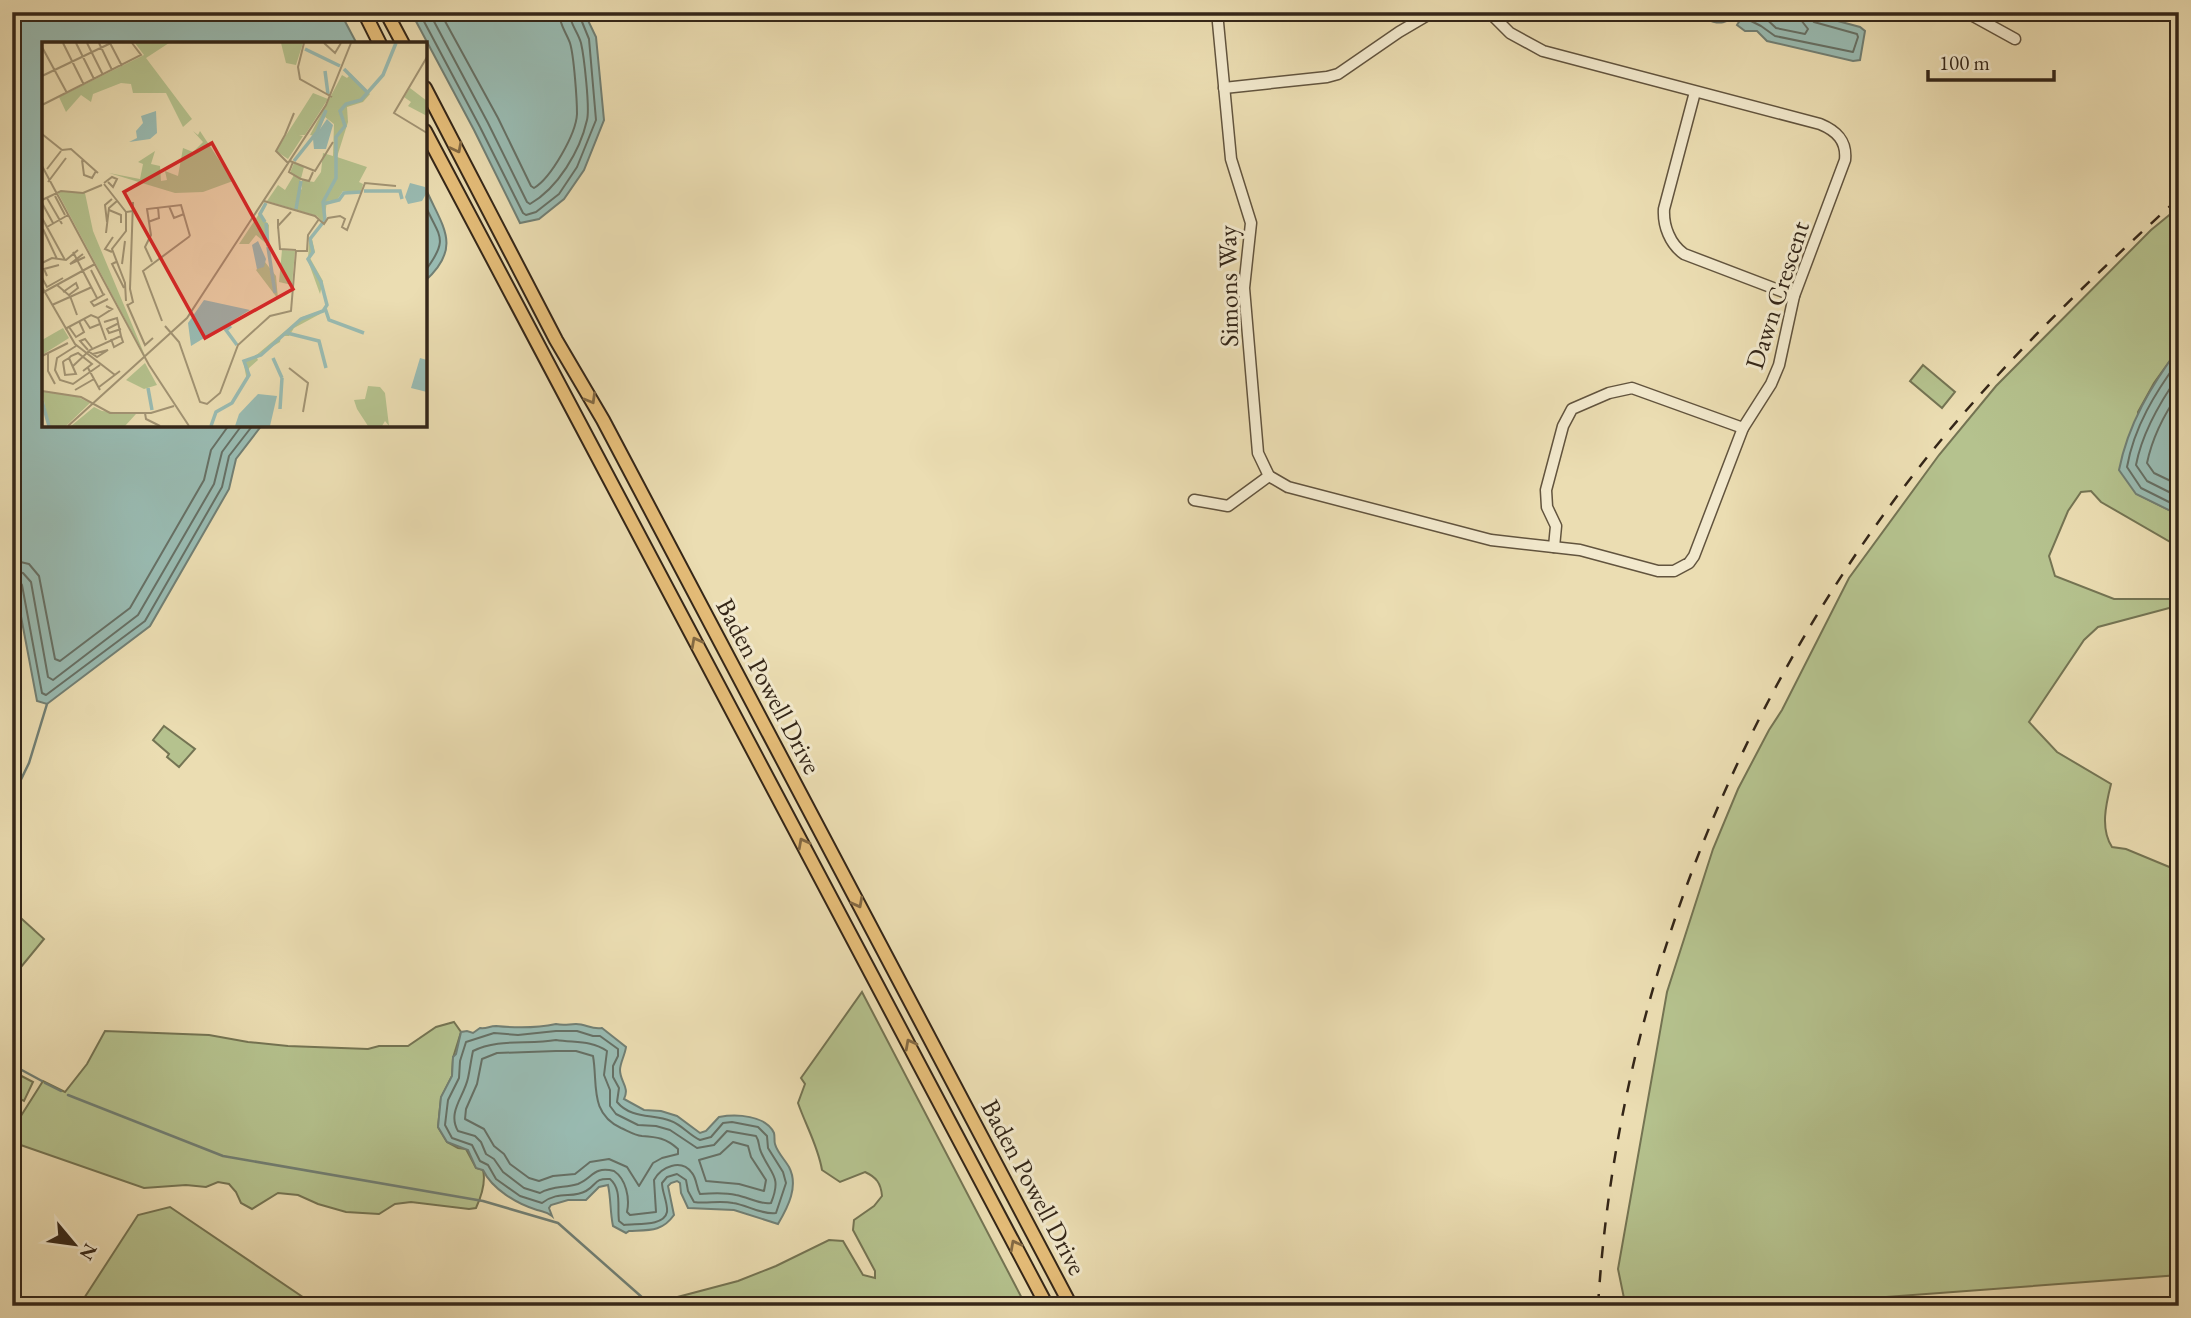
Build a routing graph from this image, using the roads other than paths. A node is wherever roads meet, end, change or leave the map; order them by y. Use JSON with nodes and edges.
{"nodes":[{"id":1,"x":363,"y":12,"type":"edge"},
{"id":2,"x":386,"y":12,"type":"edge"},
{"id":3,"x":1217,"y":12,"type":"edge"},
{"id":4,"x":1433,"y":12,"type":"edge"},
{"id":5,"x":1489,"y":12,"type":"edge"},
{"id":6,"x":1966,"y":12,"type":"edge"},
{"id":7,"x":2015,"y":39,"type":"dead end"},
{"id":8,"x":379,"y":42,"type":"edge"},
{"id":9,"x":402,"y":42,"type":"edge"},
{"id":10,"x":1224,"y":88,"type":"junction"},
{"id":11,"x":427,"y":92,"type":"edge"},
{"id":12,"x":1695,"y":92,"type":"junction"},
{"id":13,"x":427,"y":135,"type":"edge"},
{"id":14,"x":1794,"y":296,"type":"junction"},
{"id":15,"x":1743,"y":428,"type":"junction"},
{"id":16,"x":1269,"y":476,"type":"junction"},
{"id":17,"x":1194,"y":500,"type":"dead end"},
{"id":18,"x":1554,"y":547,"type":"junction"},
{"id":19,"x":1047,"y":1306,"type":"edge"},
{"id":20,"x":1071,"y":1306,"type":"edge"}],
"edges":[{"from":1,"to":8,"type":"main road"},
{"from":2,"to":9,"type":"main road"},
{"from":3,"to":10,"type":"street","name":"Simons Way"},
{"from":4,"to":10,"type":"street"},
{"from":5,"to":12,"type":"street","name":"Dawn Crescent"},
{"from":6,"to":7,"type":"street"},
{"from":10,"to":16,"type":"street","name":"Simons Way"},
{"from":11,"to":20,"type":"main road","name":"Baden Powell Drive","one_way":true},
{"from":12,"to":14,"type":"street"},
{"from":12,"to":14,"type":"street","name":"Dawn Crescent"},
{"from":19,"to":13,"type":"main road","name":"Baden Powell Drive","one_way":true},
{"from":14,"to":15,"type":"street","name":"Dawn Crescent"},
{"from":15,"to":18,"type":"street","name":"Dawn Crescent"},
{"from":15,"to":18,"type":"street"},
{"from":16,"to":17,"type":"street"},
{"from":16,"to":18,"type":"street","name":"Dawn Crescent"}]}
